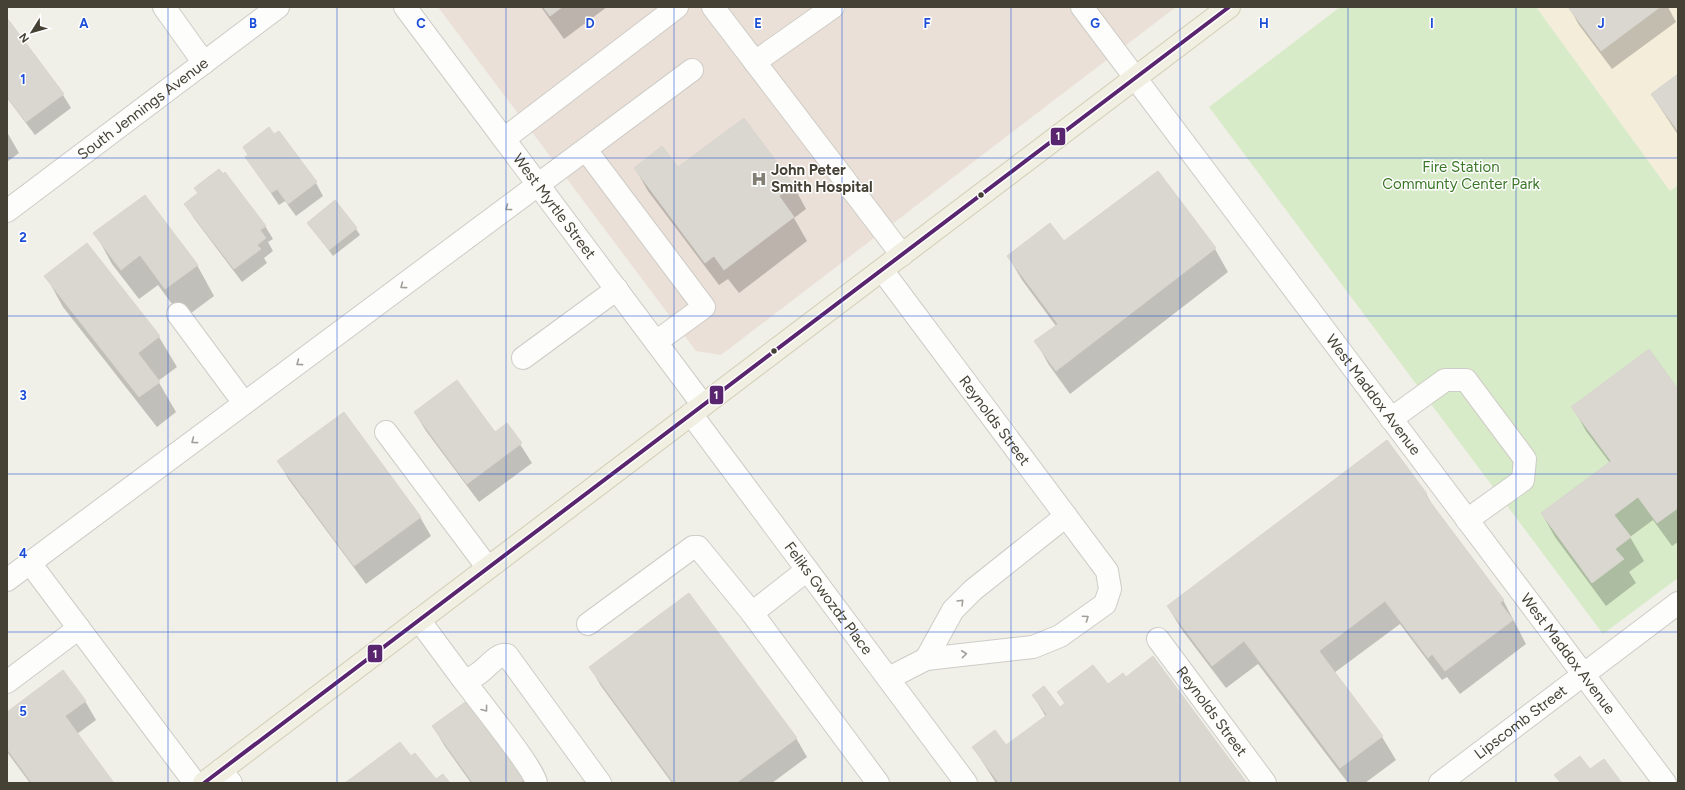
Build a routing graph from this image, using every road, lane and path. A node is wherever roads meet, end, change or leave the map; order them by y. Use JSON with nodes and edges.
{"nodes":[{"id":1,"x":164,"y":7,"type":"edge"},
{"id":2,"x":278,"y":7,"type":"edge"},
{"id":3,"x":405,"y":7,"type":"edge"},
{"id":4,"x":677,"y":7,"type":"edge"},
{"id":5,"x":713,"y":7,"type":"edge"},
{"id":6,"x":832,"y":7,"type":"edge"},
{"id":7,"x":1082,"y":7,"type":"edge"},
{"id":8,"x":1229,"y":7,"type":"edge"},
{"id":9,"x":755,"y":62,"type":"junction"},
{"id":10,"x":204,"y":63,"type":"junction"},
{"id":11,"x":692,"y":70,"type":"dead end"},
{"id":12,"x":1135,"y":78,"type":"junction"},
{"id":13,"x":504,"y":139,"type":"junction"},
{"id":14,"x":586,"y":150,"type":"junction"},
{"id":15,"x":539,"y":185,"type":"junction"},
{"id":16,"x":7,"y":211,"type":"edge"},
{"id":17,"x":902,"y":255,"type":"junction"},
{"id":18,"x":882,"y":270,"type":"junction"},
{"id":19,"x":616,"y":289,"type":"junction"},
{"id":20,"x":178,"y":314,"type":"dead end"},
{"id":21,"x":656,"y":342,"type":"junction"},
{"id":22,"x":523,"y":358,"type":"dead end"},
{"id":23,"x":244,"y":404,"type":"junction"},
{"id":24,"x":697,"y":410,"type":"junction"},
{"id":25,"x":1391,"y":419,"type":"junction"},
{"id":26,"x":386,"y":432,"type":"dead end"},
{"id":27,"x":1066,"y":516,"type":"junction"},
{"id":28,"x":1467,"y":520,"type":"junction"},
{"id":29,"x":30,"y":563,"type":"junction"},
{"id":30,"x":488,"y":568,"type":"junction"},
{"id":31,"x":807,"y":570,"type":"junction"},
{"id":32,"x":7,"y":580,"type":"edge"},
{"id":33,"x":1678,"y":604,"type":"edge"},
{"id":34,"x":752,"y":613,"type":"junction"},
{"id":35,"x":419,"y":620,"type":"junction"},
{"id":36,"x":588,"y":624,"type":"dead end"},
{"id":37,"x":79,"y":628,"type":"junction"},
{"id":38,"x":1158,"y":639,"type":"dead end"},
{"id":39,"x":926,"y":659,"type":"junction"},
{"id":40,"x":1584,"y":675,"type":"junction"},
{"id":41,"x":462,"y":678,"type":"junction"},
{"id":42,"x":889,"y":678,"type":"junction"},
{"id":43,"x":7,"y":682,"type":"edge"},
{"id":44,"x":226,"y":776,"type":"edge"},
{"id":45,"x":195,"y":783,"type":"edge"},
{"id":46,"x":204,"y":783,"type":"edge"},
{"id":47,"x":536,"y":783,"type":"edge"},
{"id":48,"x":600,"y":783,"type":"edge"},
{"id":49,"x":878,"y":783,"type":"edge"},
{"id":50,"x":966,"y":783,"type":"edge"},
{"id":51,"x":1265,"y":783,"type":"edge"},
{"id":52,"x":1440,"y":783,"type":"edge"},
{"id":53,"x":1665,"y":783,"type":"edge"}],
"edges":[{"from":1,"to":10,"type":"street"},
{"from":2,"to":10,"type":"street","name":"South Jennings Avenue"},
{"from":3,"to":13,"type":"street","name":"West Myrtle Street"},
{"from":4,"to":13,"type":"street"},
{"from":5,"to":9,"type":"street"},
{"from":6,"to":9,"type":"street"},
{"from":7,"to":12,"type":"street","name":"West Maddox Avenue"},
{"from":8,"to":12,"type":"main road"},
{"from":9,"to":17,"type":"street"},
{"from":10,"to":16,"type":"street","name":"South Jennings Avenue"},
{"from":11,"to":14,"type":"street"},
{"from":12,"to":17,"type":"main road"},
{"from":12,"to":25,"type":"street","name":"West Maddox Avenue"},
{"from":13,"to":15,"type":"street","name":"West Myrtle Street"},
{"from":14,"to":15,"type":"street"},
{"from":14,"to":21,"type":"street"},
{"from":15,"to":19,"type":"street","name":"West Myrtle Street"},
{"from":15,"to":23,"type":"street","one_way":true},
{"from":17,"to":18,"type":"main road"},
{"from":18,"to":24,"type":"main road"},
{"from":18,"to":27,"type":"street","name":"Reynolds Street"},
{"from":19,"to":21,"type":"street","name":"West Myrtle Street"},
{"from":19,"to":22,"type":"street"},
{"from":20,"to":23,"type":"street"},
{"from":21,"to":24,"type":"street","name":"West Myrtle Street"},
{"from":23,"to":29,"type":"street","one_way":true},
{"from":24,"to":30,"type":"main road"},
{"from":24,"to":31,"type":"street","name":"Feliks Gwozdz Place"},
{"from":25,"to":28,"type":"street","name":"West Maddox Avenue"},
{"from":25,"to":28,"type":"street"},
{"from":26,"to":30,"type":"street"},
{"from":39,"to":27,"type":"street","one_way":true},
{"from":39,"to":27,"type":"street","name":"Reynolds Street","one_way":true},
{"from":28,"to":40,"type":"street","name":"West Maddox Avenue"},
{"from":29,"to":32,"type":"street"},
{"from":29,"to":37,"type":"street"},
{"from":30,"to":35,"type":"main road"},
{"from":31,"to":34,"type":"street"},
{"from":31,"to":42,"type":"street","name":"Feliks Gwozdz Place"},
{"from":33,"to":40,"type":"street","name":"Lipscomb Street"},
{"from":34,"to":36,"type":"street"},
{"from":34,"to":49,"type":"street"},
{"from":35,"to":41,"type":"street"},
{"from":35,"to":44,"type":"main road"},
{"from":37,"to":43,"type":"street"},
{"from":37,"to":45,"type":"street"},
{"from":38,"to":51,"type":"street","name":"Reynolds Street"},
{"from":39,"to":42,"type":"street"},
{"from":40,"to":52,"type":"street","name":"Lipscomb Street"},
{"from":40,"to":53,"type":"street","name":"West Maddox Avenue"},
{"from":41,"to":47,"type":"street","one_way":true},
{"from":41,"to":48,"type":"street"},
{"from":42,"to":50,"type":"street","name":"Feliks Gwozdz Place"},
{"from":44,"to":46,"type":"main road"}]}
